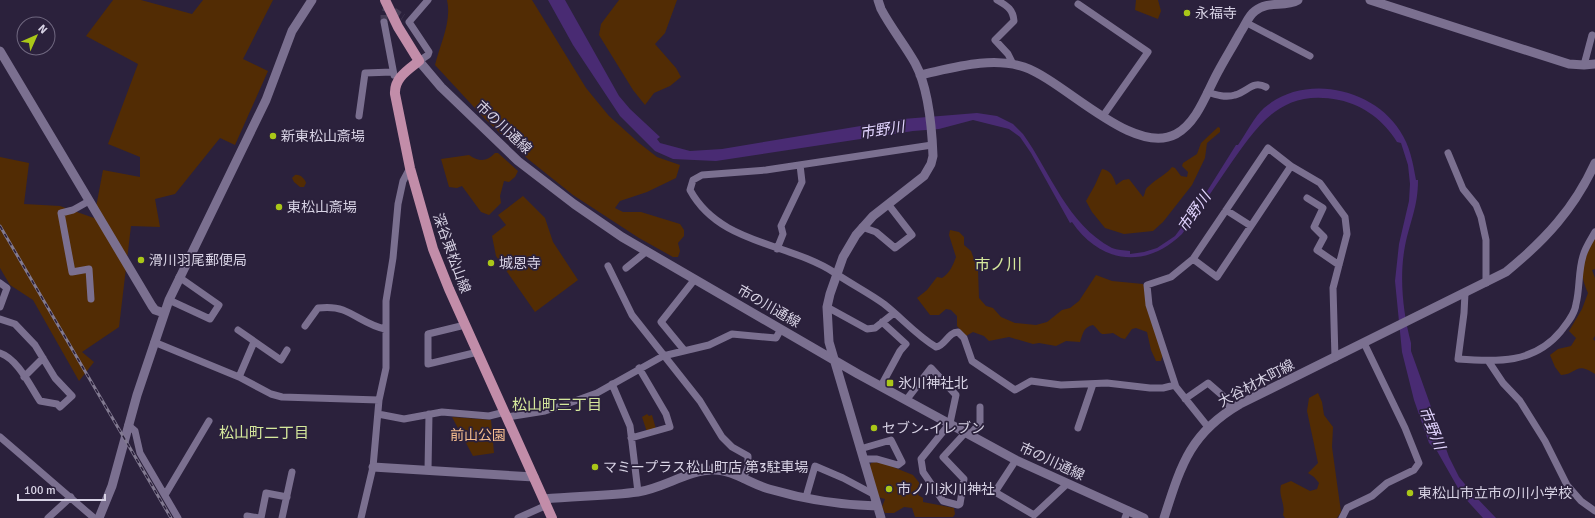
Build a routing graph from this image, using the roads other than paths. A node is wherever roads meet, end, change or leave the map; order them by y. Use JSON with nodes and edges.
{"nodes":[{"id":1,"x":312,"y":0,"type":"edge"},
{"id":2,"x":385,"y":0,"type":"edge"},
{"id":3,"x":428,"y":0,"type":"edge"},
{"id":4,"x":878,"y":0,"type":"edge"},
{"id":5,"x":997,"y":0,"type":"edge"},
{"id":6,"x":1298,"y":0,"type":"edge"},
{"id":7,"x":1370,"y":0,"type":"edge"},
{"id":8,"x":1078,"y":4,"type":"dead end"},
{"id":9,"x":403,"y":16,"type":"tunnel mouth"},
{"id":10,"x":384,"y":22,"type":"dead end"},
{"id":11,"x":409,"y":22,"type":"junction"},
{"id":12,"x":1247,"y":23,"type":"junction"},
{"id":13,"x":1592,"y":35,"type":"dead end"},
{"id":14,"x":0,"y":50,"type":"edge"},
{"id":15,"x":1310,"y":56,"type":"dead end"},
{"id":16,"x":419,"y":61,"type":"junction"},
{"id":17,"x":1013,"y":64,"type":"junction"},
{"id":18,"x":1595,"y":64,"type":"edge"},
{"id":19,"x":1584,"y":65,"type":"junction"},
{"id":20,"x":920,"y":75,"type":"junction"},
{"id":21,"x":395,"y":76,"type":"junction"},
{"id":22,"x":1266,"y":86,"type":"dead end"},
{"id":23,"x":1207,"y":92,"type":"junction"},
{"id":24,"x":359,"y":116,"type":"dead end"},
{"id":25,"x":1103,"y":116,"type":"junction"},
{"id":26,"x":932,"y":145,"type":"junction"},
{"id":27,"x":1448,"y":153,"type":"dead end"},
{"id":28,"x":1595,"y":162,"type":"edge"},
{"id":29,"x":800,"y":165,"type":"junction"},
{"id":30,"x":1291,"y":166,"type":"junction"},
{"id":31,"x":410,"y":168,"type":"junction"},
{"id":32,"x":1306,"y":198,"type":"dead end"},
{"id":33,"x":89,"y":201,"type":"junction"},
{"id":34,"x":888,"y":204,"type":"junction"},
{"id":35,"x":1226,"y":210,"type":"junction"},
{"id":36,"x":1251,"y":226,"type":"junction"},
{"id":37,"x":862,"y":227,"type":"junction"},
{"id":38,"x":1595,"y":232,"type":"edge"},
{"id":39,"x":777,"y":249,"type":"junction"},
{"id":40,"x":647,"y":251,"type":"junction"},
{"id":41,"x":1193,"y":259,"type":"junction"},
{"id":42,"x":1339,"y":265,"type":"junction"},
{"id":43,"x":608,"y":266,"type":"dead end"},
{"id":44,"x":626,"y":268,"type":"dead end"},
{"id":45,"x":836,"y":274,"type":"junction"},
{"id":46,"x":179,"y":276,"type":"junction"},
{"id":47,"x":695,"y":279,"type":"junction"},
{"id":48,"x":0,"y":283,"type":"edge"},
{"id":49,"x":1486,"y":283,"type":"junction"},
{"id":50,"x":1464,"y":293,"type":"junction"},
{"id":51,"x":91,"y":299,"type":"dead end"},
{"id":52,"x":169,"y":300,"type":"junction"},
{"id":53,"x":827,"y":306,"type":"junction"},
{"id":54,"x":0,"y":307,"type":"edge"},
{"id":55,"x":164,"y":313,"type":"junction"},
{"id":56,"x":894,"y":313,"type":"junction"},
{"id":57,"x":0,"y":319,"type":"edge"},
{"id":58,"x":882,"y":322,"type":"junction"},
{"id":59,"x":465,"y":325,"type":"junction"},
{"id":60,"x":305,"y":326,"type":"dead end"},
{"id":61,"x":385,"y":329,"type":"junction"},
{"id":62,"x":781,"y":329,"type":"junction"},
{"id":63,"x":238,"y":330,"type":"dead end"},
{"id":64,"x":154,"y":342,"type":"junction"},
{"id":65,"x":254,"y":342,"type":"junction"},
{"id":66,"x":1364,"y":343,"type":"junction"},
{"id":67,"x":287,"y":350,"type":"dead end"},
{"id":68,"x":684,"y":350,"type":"junction"},
{"id":69,"x":478,"y":352,"type":"junction"},
{"id":70,"x":0,"y":353,"type":"edge"},
{"id":71,"x":663,"y":356,"type":"junction"},
{"id":72,"x":43,"y":358,"type":"junction"},
{"id":73,"x":1335,"y":358,"type":"junction"},
{"id":74,"x":835,"y":360,"type":"junction"},
{"id":75,"x":1489,"y":362,"type":"junction"},
{"id":76,"x":639,"y":368,"type":"junction"},
{"id":77,"x":24,"y":377,"type":"junction"},
{"id":78,"x":239,"y":377,"type":"junction"},
{"id":79,"x":612,"y":384,"type":"junction"},
{"id":80,"x":1093,"y":384,"type":"junction"},
{"id":81,"x":1175,"y":385,"type":"junction"},
{"id":82,"x":881,"y":386,"type":"junction"},
{"id":83,"x":907,"y":399,"type":"junction"},
{"id":84,"x":1185,"y":399,"type":"junction"},
{"id":85,"x":380,"y":400,"type":"junction"},
{"id":86,"x":980,"y":407,"type":"dead end"},
{"id":87,"x":1231,"y":410,"type":"junction"},
{"id":88,"x":378,"y":414,"type":"junction"},
{"id":89,"x":430,"y":414,"type":"junction"},
{"id":90,"x":506,"y":415,"type":"junction"},
{"id":91,"x":208,"y":421,"type":"dead end"},
{"id":92,"x":950,"y":423,"type":"junction"},
{"id":93,"x":128,"y":425,"type":"junction"},
{"id":94,"x":1208,"y":427,"type":"junction"},
{"id":95,"x":1078,"y":428,"type":"dead end"},
{"id":96,"x":968,"y":433,"type":"junction"},
{"id":97,"x":0,"y":436,"type":"edge"},
{"id":98,"x":631,"y":438,"type":"junction"},
{"id":99,"x":860,"y":449,"type":"junction"},
{"id":100,"x":863,"y":459,"type":"junction"},
{"id":101,"x":1016,"y":460,"type":"junction"},
{"id":102,"x":373,"y":467,"type":"junction"},
{"id":103,"x":428,"y":470,"type":"junction"},
{"id":104,"x":292,"y":472,"type":"dead end"},
{"id":105,"x":534,"y":477,"type":"junction"},
{"id":106,"x":743,"y":479,"type":"junction"},
{"id":107,"x":1068,"y":484,"type":"junction"},
{"id":108,"x":638,"y":492,"type":"junction"},
{"id":109,"x":873,"y":494,"type":"junction"},
{"id":110,"x":165,"y":495,"type":"junction"},
{"id":111,"x":71,"y":497,"type":"junction"},
{"id":112,"x":287,"y":497,"type":"junction"},
{"id":113,"x":806,"y":497,"type":"junction"},
{"id":114,"x":546,"y":502,"type":"junction"},
{"id":115,"x":877,"y":506,"type":"junction"},
{"id":116,"x":1595,"y":511,"type":"edge"},
{"id":117,"x":1126,"y":514,"type":"edge"},
{"id":118,"x":247,"y":516,"type":"dead end"},
{"id":119,"x":48,"y":518,"type":"edge"},
{"id":120,"x":94,"y":518,"type":"edge"},
{"id":121,"x":99,"y":518,"type":"edge"},
{"id":122,"x":178,"y":518,"type":"edge"},
{"id":123,"x":260,"y":518,"type":"edge"},
{"id":124,"x":282,"y":518,"type":"edge"},
{"id":125,"x":361,"y":518,"type":"edge"},
{"id":126,"x":518,"y":518,"type":"edge"},
{"id":127,"x":552,"y":518,"type":"edge"},
{"id":128,"x":880,"y":518,"type":"edge"},
{"id":129,"x":1144,"y":518,"type":"edge"},
{"id":130,"x":1164,"y":518,"type":"edge"},
{"id":131,"x":1342,"y":518,"type":"edge"}],
"edges":[{"from":1,"to":46,"type":"street"},
{"from":2,"to":16,"type":"main road"},
{"from":3,"to":11,"type":"street"},
{"from":4,"to":20,"type":"street"},
{"from":5,"to":17,"type":"street"},
{"from":6,"to":12,"type":"street"},
{"from":7,"to":19,"type":"street"},
{"from":8,"to":25,"type":"street"},
{"from":9,"to":11,"type":"street"},
{"from":10,"to":21,"type":"street"},
{"from":11,"to":16,"type":"street"},
{"from":12,"to":15,"type":"street"},
{"from":12,"to":23,"type":"street"},
{"from":13,"to":19,"type":"street"},
{"from":14,"to":33,"type":"street"},
{"from":16,"to":21,"type":"main road"},
{"from":16,"to":40,"type":"street","name":"市の川通線"},
{"from":17,"to":20,"type":"street"},
{"from":17,"to":25,"type":"street"},
{"from":18,"to":19,"type":"street"},
{"from":20,"to":26,"type":"street"},
{"from":21,"to":24,"type":"street"},
{"from":21,"to":31,"type":"main road","name":"深谷東松山線"},
{"from":22,"to":23,"type":"street"},
{"from":23,"to":25,"type":"street"},
{"from":26,"to":29,"type":"street"},
{"from":26,"to":34,"type":"street"},
{"from":27,"to":49,"type":"street"},
{"from":28,"to":49,"type":"street"},
{"from":29,"to":39,"type":"street"},
{"from":29,"to":39,"type":"street"},
{"from":30,"to":35,"type":"street"},
{"from":30,"to":36,"type":"street"},
{"from":30,"to":42,"type":"street"},
{"from":31,"to":59,"type":"main road","name":"深谷東松山線"},
{"from":31,"to":61,"type":"street"},
{"from":32,"to":42,"type":"street"},
{"from":33,"to":51,"type":"street"},
{"from":33,"to":55,"type":"street"},
{"from":34,"to":37,"type":"street"},
{"from":34,"to":37,"type":"street"},
{"from":35,"to":36,"type":"street"},
{"from":35,"to":41,"type":"street"},
{"from":36,"to":41,"type":"street"},
{"from":37,"to":45,"type":"street"},
{"from":38,"to":75,"type":"street"},
{"from":39,"to":45,"type":"street"},
{"from":40,"to":44,"type":"street"},
{"from":40,"to":47,"type":"street","name":"市の川通線"},
{"from":41,"to":81,"type":"street"},
{"from":42,"to":73,"type":"street"},
{"from":43,"to":71,"type":"street"},
{"from":45,"to":53,"type":"street"},
{"from":45,"to":56,"type":"street"},
{"from":46,"to":52,"type":"street"},
{"from":46,"to":52,"type":"street"},
{"from":47,"to":62,"type":"street","name":"市の川通線"},
{"from":47,"to":68,"type":"street"},
{"from":48,"to":54,"type":"street"},
{"from":49,"to":50,"type":"street"},
{"from":50,"to":66,"type":"street","name":"大谷材木町線"},
{"from":50,"to":75,"type":"street"},
{"from":52,"to":55,"type":"street"},
{"from":53,"to":58,"type":"street"},
{"from":53,"to":74,"type":"street"},
{"from":55,"to":64,"type":"street"},
{"from":56,"to":58,"type":"street"},
{"from":56,"to":80,"type":"street"},
{"from":57,"to":72,"type":"street"},
{"from":58,"to":82,"type":"street"},
{"from":59,"to":69,"type":"main road","name":"深谷東松山線"},
{"from":59,"to":69,"type":"street"},
{"from":60,"to":61,"type":"street"},
{"from":61,"to":85,"type":"street"},
{"from":62,"to":68,"type":"street"},
{"from":62,"to":74,"type":"street","name":"市の川通線"},
{"from":63,"to":65,"type":"street"},
{"from":64,"to":78,"type":"street"},
{"from":64,"to":93,"type":"street"},
{"from":65,"to":67,"type":"street"},
{"from":65,"to":78,"type":"street"},
{"from":66,"to":73,"type":"street","name":"大谷材木町線"},
{"from":66,"to":131,"type":"street"},
{"from":68,"to":71,"type":"street"},
{"from":69,"to":90,"type":"main road","name":"深谷東松山線"},
{"from":70,"to":77,"type":"street"},
{"from":71,"to":76,"type":"street"},
{"from":71,"to":106,"type":"street"},
{"from":72,"to":77,"type":"street"},
{"from":72,"to":77,"type":"street"},
{"from":73,"to":87,"type":"street","name":"大谷材木町線"},
{"from":74,"to":82,"type":"street","name":"市の川通線"},
{"from":74,"to":99,"type":"street"},
{"from":75,"to":116,"type":"street"},
{"from":76,"to":79,"type":"street"},
{"from":76,"to":98,"type":"street"},
{"from":78,"to":85,"type":"street"},
{"from":79,"to":90,"type":"street"},
{"from":79,"to":98,"type":"street"},
{"from":80,"to":81,"type":"street"},
{"from":80,"to":95,"type":"street"},
{"from":81,"to":84,"type":"street"},
{"from":82,"to":83,"type":"street","name":"市の川通線"},
{"from":83,"to":92,"type":"street","name":"市の川通線"},
{"from":83,"to":92,"type":"street"},
{"from":84,"to":87,"type":"street"},
{"from":84,"to":94,"type":"street"},
{"from":85,"to":88,"type":"street"},
{"from":86,"to":96,"type":"street"},
{"from":87,"to":94,"type":"street","name":"大谷材木町線"},
{"from":88,"to":89,"type":"street"},
{"from":88,"to":102,"type":"street"},
{"from":89,"to":90,"type":"street"},
{"from":89,"to":103,"type":"street"},
{"from":90,"to":105,"type":"main road","name":"深谷東松山線"},
{"from":91,"to":110,"type":"street"},
{"from":92,"to":96,"type":"street","name":"市の川通線"},
{"from":92,"to":96,"type":"street"},
{"from":93,"to":110,"type":"street"},
{"from":93,"to":121,"type":"street"},
{"from":94,"to":130,"type":"street","name":"大谷材木町線"},
{"from":96,"to":101,"type":"street","name":"市の川通線"},
{"from":97,"to":111,"type":"street"},
{"from":98,"to":108,"type":"street"},
{"from":99,"to":100,"type":"street"},
{"from":99,"to":100,"type":"street"},
{"from":100,"to":109,"type":"street"},
{"from":101,"to":107,"type":"street","name":"市の川通線"},
{"from":101,"to":107,"type":"street"},
{"from":102,"to":103,"type":"street"},
{"from":102,"to":125,"type":"street"},
{"from":103,"to":105,"type":"street"},
{"from":104,"to":112,"type":"street"},
{"from":105,"to":114,"type":"main road","name":"深谷東松山線"},
{"from":106,"to":108,"type":"street"},
{"from":106,"to":113,"type":"street"},
{"from":107,"to":117,"type":"street","name":"市の川通線"},
{"from":108,"to":114,"type":"street"},
{"from":109,"to":113,"type":"street"},
{"from":109,"to":115,"type":"street"},
{"from":110,"to":122,"type":"street"},
{"from":111,"to":119,"type":"street"},
{"from":111,"to":120,"type":"street"},
{"from":112,"to":123,"type":"street"},
{"from":112,"to":124,"type":"street"},
{"from":113,"to":115,"type":"street"},
{"from":114,"to":126,"type":"street"},
{"from":114,"to":127,"type":"main road","name":"深谷東松山線"},
{"from":115,"to":128,"type":"street"},
{"from":117,"to":129,"type":"street","name":"市の川通線"},
{"from":118,"to":123,"type":"street"}]}
